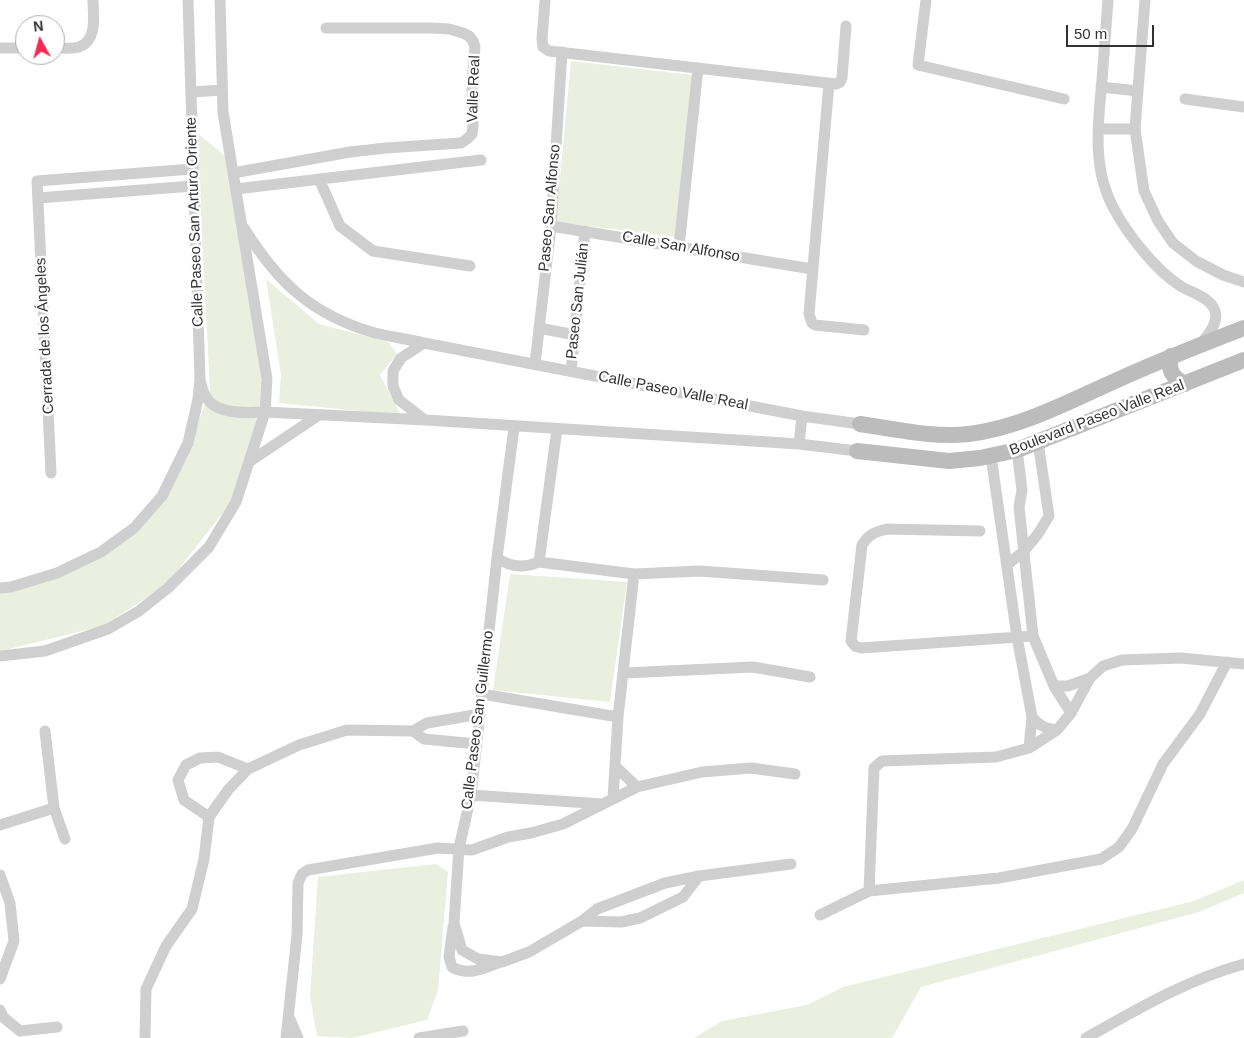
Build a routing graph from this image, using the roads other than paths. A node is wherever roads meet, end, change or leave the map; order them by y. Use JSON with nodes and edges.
{"nodes":[{"id":1,"x":93,"y":0,"type":"edge"},
{"id":2,"x":188,"y":0,"type":"edge"},
{"id":3,"x":220,"y":0,"type":"edge"},
{"id":4,"x":926,"y":0,"type":"edge"},
{"id":5,"x":1108,"y":0,"type":"edge"},
{"id":6,"x":1145,"y":0,"type":"edge"},
{"id":7,"x":545,"y":1,"type":"edge"},
{"id":8,"x":846,"y":26,"type":"dead end"},
{"id":9,"x":326,"y":28,"type":"dead end"},
{"id":10,"x":0,"y":48,"type":"edge"},
{"id":11,"x":15,"y":48,"type":"edge"},
{"id":12,"x":65,"y":48,"type":"edge"},
{"id":13,"x":562,"y":52,"type":"junction"},
{"id":14,"x":698,"y":68,"type":"junction"},
{"id":15,"x":829,"y":83,"type":"junction"},
{"id":16,"x":1101,"y":87,"type":"junction"},
{"id":17,"x":222,"y":90,"type":"junction"},
{"id":18,"x":1138,"y":91,"type":"junction"},
{"id":19,"x":192,"y":92,"type":"junction"},
{"id":20,"x":1185,"y":98,"type":"dead end"},
{"id":21,"x":1064,"y":99,"type":"dead end"},
{"id":22,"x":1244,"y":107,"type":"edge"},
{"id":23,"x":1098,"y":129,"type":"junction"},
{"id":24,"x":1135,"y":129,"type":"junction"},
{"id":25,"x":481,"y":160,"type":"dead end"},
{"id":26,"x":192,"y":169,"type":"junction"},
{"id":27,"x":233,"y":173,"type":"junction"},
{"id":28,"x":119,"y":175,"type":"junction"},
{"id":29,"x":319,"y":179,"type":"junction"},
{"id":30,"x":193,"y":186,"type":"junction"},
{"id":31,"x":236,"y":189,"type":"junction"},
{"id":32,"x":120,"y":192,"type":"junction"},
{"id":33,"x":38,"y":198,"type":"junction"},
{"id":34,"x":241,"y":223,"type":"junction"},
{"id":35,"x":551,"y":226,"type":"junction"},
{"id":36,"x":585,"y":230,"type":"junction"},
{"id":37,"x":680,"y":247,"type":"junction"},
{"id":38,"x":470,"y":266,"type":"dead end"},
{"id":39,"x":812,"y":269,"type":"junction"},
{"id":40,"x":1244,"y":282,"type":"edge"},
{"id":41,"x":539,"y":328,"type":"junction"},
{"id":42,"x":1244,"y":328,"type":"edge"},
{"id":43,"x":864,"y":330,"type":"dead end"},
{"id":44,"x":574,"y":335,"type":"junction"},
{"id":45,"x":424,"y":343,"type":"junction"},
{"id":46,"x":1200,"y":345,"type":"junction"},
{"id":47,"x":1171,"y":356,"type":"junction"},
{"id":48,"x":1244,"y":360,"type":"edge"},
{"id":49,"x":535,"y":364,"type":"junction"},
{"id":50,"x":571,"y":371,"type":"junction"},
{"id":51,"x":200,"y":379,"type":"junction"},
{"id":52,"x":1185,"y":384,"type":"junction"},
{"id":53,"x":264,"y":412,"type":"junction"},
{"id":54,"x":319,"y":415,"type":"junction"},
{"id":55,"x":802,"y":416,"type":"junction"},
{"id":56,"x":426,"y":420,"type":"junction"},
{"id":57,"x":867,"y":425,"type":"junction"},
{"id":58,"x":514,"y":427,"type":"junction"},
{"id":59,"x":557,"y":429,"type":"junction"},
{"id":60,"x":922,"y":433,"type":"junction"},
{"id":61,"x":1038,"y":442,"type":"junction"},
{"id":62,"x":799,"y":444,"type":"junction"},
{"id":63,"x":1018,"y":450,"type":"junction"},
{"id":64,"x":864,"y":452,"type":"junction"},
{"id":65,"x":991,"y":456,"type":"junction"},
{"id":66,"x":919,"y":459,"type":"junction"},
{"id":67,"x":249,"y":462,"type":"junction"},
{"id":68,"x":51,"y":473,"type":"dead end"},
{"id":69,"x":980,"y":531,"type":"dead end"},
{"id":70,"x":1024,"y":551,"type":"junction"},
{"id":71,"x":498,"y":558,"type":"junction"},
{"id":72,"x":539,"y":562,"type":"junction"},
{"id":73,"x":1007,"y":565,"type":"junction"},
{"id":74,"x":634,"y":574,"type":"junction"},
{"id":75,"x":823,"y":580,"type":"dead end"},
{"id":76,"x":0,"y":588,"type":"edge"},
{"id":77,"x":1033,"y":636,"type":"junction"},
{"id":78,"x":1017,"y":637,"type":"junction"},
{"id":79,"x":0,"y":656,"type":"edge"},
{"id":80,"x":1227,"y":662,"type":"junction"},
{"id":81,"x":1244,"y":664,"type":"edge"},
{"id":82,"x":624,"y":673,"type":"junction"},
{"id":83,"x":810,"y":677,"type":"dead end"},
{"id":84,"x":1090,"y":678,"type":"junction"},
{"id":85,"x":1054,"y":686,"type":"junction"},
{"id":86,"x":482,"y":694,"type":"junction"},
{"id":87,"x":1071,"y":713,"type":"junction"},
{"id":88,"x":480,"y":714,"type":"junction"},
{"id":89,"x":618,"y":717,"type":"junction"},
{"id":90,"x":1032,"y":717,"type":"junction"},
{"id":91,"x":413,"y":730,"type":"junction"},
{"id":92,"x":1057,"y":730,"type":"junction"},
{"id":93,"x":45,"y":731,"type":"dead end"},
{"id":94,"x":477,"y":744,"type":"junction"},
{"id":95,"x":1029,"y":748,"type":"junction"},
{"id":96,"x":615,"y":766,"type":"junction"},
{"id":97,"x":248,"y":769,"type":"junction"},
{"id":98,"x":795,"y":774,"type":"dead end"},
{"id":99,"x":637,"y":787,"type":"junction"},
{"id":100,"x":471,"y":795,"type":"junction"},
{"id":101,"x":608,"y":801,"type":"junction"},
{"id":102,"x":54,"y":808,"type":"junction"},
{"id":103,"x":209,"y":817,"type":"junction"},
{"id":104,"x":0,"y":825,"type":"edge"},
{"id":105,"x":65,"y":839,"type":"dead end"},
{"id":106,"x":459,"y":848,"type":"junction"},
{"id":107,"x":791,"y":864,"type":"dead end"},
{"id":108,"x":0,"y":875,"type":"edge"},
{"id":109,"x":699,"y":876,"type":"junction"},
{"id":110,"x":869,"y":891,"type":"junction"},
{"id":111,"x":820,"y":915,"type":"dead end"},
{"id":112,"x":582,"y":921,"type":"junction"},
{"id":113,"x":454,"y":923,"type":"junction"},
{"id":114,"x":502,"y":962,"type":"junction"},
{"id":115,"x":1244,"y":964,"type":"edge"},
{"id":116,"x":0,"y":979,"type":"edge"},
{"id":117,"x":0,"y":1010,"type":"edge"},
{"id":118,"x":289,"y":1017,"type":"junction"},
{"id":119,"x":58,"y":1027,"type":"dead end"},
{"id":120,"x":463,"y":1032,"type":"dead end"},
{"id":121,"x":145,"y":1038,"type":"edge"},
{"id":122,"x":286,"y":1038,"type":"edge"},
{"id":123,"x":298,"y":1038,"type":"edge"},
{"id":124,"x":419,"y":1038,"type":"edge"},
{"id":125,"x":1086,"y":1038,"type":"edge"}],
"edges":[{"from":1,"to":12,"type":"street"},
{"from":2,"to":19,"type":"street","name":"Calle Paseo San Arturo Oriente"},
{"from":3,"to":17,"type":"street"},
{"from":4,"to":21,"type":"street"},
{"from":5,"to":16,"type":"street"},
{"from":6,"to":18,"type":"street"},
{"from":7,"to":13,"type":"street"},
{"from":8,"to":15,"type":"street"},
{"from":9,"to":27,"type":"street","name":"Valle Real"},
{"from":10,"to":11,"type":"street"},
{"from":13,"to":14,"type":"street"},
{"from":13,"to":35,"type":"street","name":"Paseo San Alfonso"},
{"from":14,"to":15,"type":"street"},
{"from":14,"to":37,"type":"street"},
{"from":15,"to":39,"type":"street"},
{"from":16,"to":18,"type":"street"},
{"from":16,"to":23,"type":"street"},
{"from":17,"to":19,"type":"street"},
{"from":17,"to":27,"type":"street"},
{"from":18,"to":24,"type":"street"},
{"from":19,"to":26,"type":"street","name":"Calle Paseo San Arturo Oriente"},
{"from":20,"to":22,"type":"street"},
{"from":23,"to":24,"type":"street"},
{"from":23,"to":46,"type":"street"},
{"from":24,"to":40,"type":"street"},
{"from":25,"to":29,"type":"street"},
{"from":26,"to":28,"type":"street","name":"Cerrada de los Ángeles"},
{"from":26,"to":30,"type":"street","name":"Calle Paseo San Arturo Oriente"},
{"from":27,"to":31,"type":"street"},
{"from":28,"to":32,"type":"street"},
{"from":28,"to":33,"type":"street","name":"Cerrada de los Ángeles"},
{"from":29,"to":31,"type":"street"},
{"from":29,"to":38,"type":"street"},
{"from":30,"to":32,"type":"street"},
{"from":30,"to":51,"type":"street","name":"Calle Paseo San Arturo Oriente"},
{"from":31,"to":34,"type":"street"},
{"from":32,"to":33,"type":"street"},
{"from":33,"to":68,"type":"street","name":"Cerrada de los Ángeles"},
{"from":34,"to":45,"type":"street","name":"Calle Paseo Valle Real"},
{"from":34,"to":53,"type":"street"},
{"from":35,"to":36,"type":"street","name":"Calle San Alfonso"},
{"from":35,"to":41,"type":"street","name":"Paseo San Alfonso"},
{"from":36,"to":37,"type":"street","name":"Calle San Alfonso"},
{"from":36,"to":44,"type":"street","name":"Paseo San Julián"},
{"from":37,"to":39,"type":"street","name":"Calle San Alfonso"},
{"from":39,"to":43,"type":"street"},
{"from":41,"to":44,"type":"street"},
{"from":41,"to":49,"type":"street","name":"Paseo San Alfonso"},
{"from":42,"to":46,"type":"street","name":"Boulevard Paseo Valle Real"},
{"from":44,"to":50,"type":"street","name":"Paseo San Julián"},
{"from":45,"to":49,"type":"street","name":"Calle Paseo Valle Real"},
{"from":45,"to":56,"type":"street"},
{"from":46,"to":47,"type":"street","name":"Boulevard Paseo Valle Real"},
{"from":47,"to":52,"type":"street"},
{"from":47,"to":60,"type":"street","name":"Boulevard Paseo Valle Real"},
{"from":48,"to":52,"type":"street","name":"Boulevard Paseo Valle Real"},
{"from":49,"to":50,"type":"street","name":"Calle Paseo Valle Real"},
{"from":50,"to":55,"type":"street","name":"Calle Paseo Valle Real"},
{"from":51,"to":53,"type":"street"},
{"from":51,"to":76,"type":"street","name":"Calle Paseo San Arturo Oriente"},
{"from":52,"to":61,"type":"street","name":"Boulevard Paseo Valle Real"},
{"from":53,"to":54,"type":"street"},
{"from":53,"to":67,"type":"street"},
{"from":54,"to":56,"type":"street"},
{"from":54,"to":67,"type":"street"},
{"from":55,"to":57,"type":"street","name":"Calle Paseo Valle Real"},
{"from":55,"to":62,"type":"street"},
{"from":56,"to":58,"type":"street"},
{"from":57,"to":60,"type":"street","name":"Calle Paseo Valle Real"},
{"from":57,"to":64,"type":"street"},
{"from":58,"to":59,"type":"street"},
{"from":58,"to":71,"type":"street","name":"Calle Paseo San Guillermo"},
{"from":59,"to":62,"type":"street"},
{"from":59,"to":72,"type":"street"},
{"from":60,"to":66,"type":"street"},
{"from":61,"to":63,"type":"street","name":"Boulevard Paseo Valle Real"},
{"from":61,"to":70,"type":"street"},
{"from":62,"to":64,"type":"street"},
{"from":63,"to":65,"type":"street","name":"Boulevard Paseo Valle Real"},
{"from":63,"to":70,"type":"street"},
{"from":64,"to":66,"type":"street","name":"Boulevard Paseo Valle Real"},
{"from":65,"to":66,"type":"street","name":"Boulevard Paseo Valle Real"},
{"from":65,"to":73,"type":"street"},
{"from":67,"to":79,"type":"street"},
{"from":69,"to":78,"type":"street"},
{"from":70,"to":73,"type":"street"},
{"from":70,"to":77,"type":"street"},
{"from":71,"to":72,"type":"street"},
{"from":71,"to":86,"type":"street","name":"Calle Paseo San Guillermo"},
{"from":72,"to":74,"type":"street"},
{"from":73,"to":78,"type":"street"},
{"from":74,"to":75,"type":"street"},
{"from":74,"to":82,"type":"street"},
{"from":77,"to":78,"type":"street"},
{"from":77,"to":85,"type":"street"},
{"from":78,"to":90,"type":"street"},
{"from":80,"to":81,"type":"street"},
{"from":80,"to":84,"type":"street"},
{"from":80,"to":110,"type":"street"},
{"from":82,"to":83,"type":"street"},
{"from":82,"to":89,"type":"street"},
{"from":84,"to":85,"type":"street"},
{"from":84,"to":87,"type":"street"},
{"from":85,"to":87,"type":"street"},
{"from":86,"to":88,"type":"street","name":"Calle Paseo San Guillermo"},
{"from":86,"to":89,"type":"street"},
{"from":87,"to":92,"type":"street"},
{"from":88,"to":91,"type":"street"},
{"from":88,"to":94,"type":"street","name":"Calle Paseo San Guillermo"},
{"from":89,"to":96,"type":"street"},
{"from":90,"to":92,"type":"street"},
{"from":90,"to":95,"type":"street"},
{"from":91,"to":94,"type":"street"},
{"from":91,"to":97,"type":"street"},
{"from":92,"to":95,"type":"street"},
{"from":93,"to":102,"type":"street"},
{"from":94,"to":100,"type":"street","name":"Calle Paseo San Guillermo"},
{"from":95,"to":110,"type":"street"},
{"from":96,"to":99,"type":"street"},
{"from":96,"to":101,"type":"street"},
{"from":97,"to":103,"type":"street"},
{"from":97,"to":103,"type":"street"},
{"from":98,"to":99,"type":"street"},
{"from":99,"to":101,"type":"street"},
{"from":100,"to":101,"type":"street"},
{"from":100,"to":106,"type":"street","name":"Calle Paseo San Guillermo"},
{"from":101,"to":106,"type":"street"},
{"from":102,"to":104,"type":"street"},
{"from":102,"to":105,"type":"street"},
{"from":103,"to":121,"type":"street"},
{"from":106,"to":113,"type":"street","name":"Calle Paseo San Guillermo"},
{"from":106,"to":118,"type":"street"},
{"from":107,"to":109,"type":"street"},
{"from":108,"to":116,"type":"street"},
{"from":109,"to":112,"type":"street"},
{"from":109,"to":112,"type":"street"},
{"from":110,"to":111,"type":"street"},
{"from":112,"to":114,"type":"street"},
{"from":113,"to":114,"type":"street"},
{"from":113,"to":114,"type":"street","name":"Calle Paseo San Guillermo"},
{"from":115,"to":125,"type":"street"},
{"from":117,"to":119,"type":"street"},
{"from":118,"to":122,"type":"street"},
{"from":118,"to":123,"type":"street"},
{"from":120,"to":124,"type":"street"}]}
